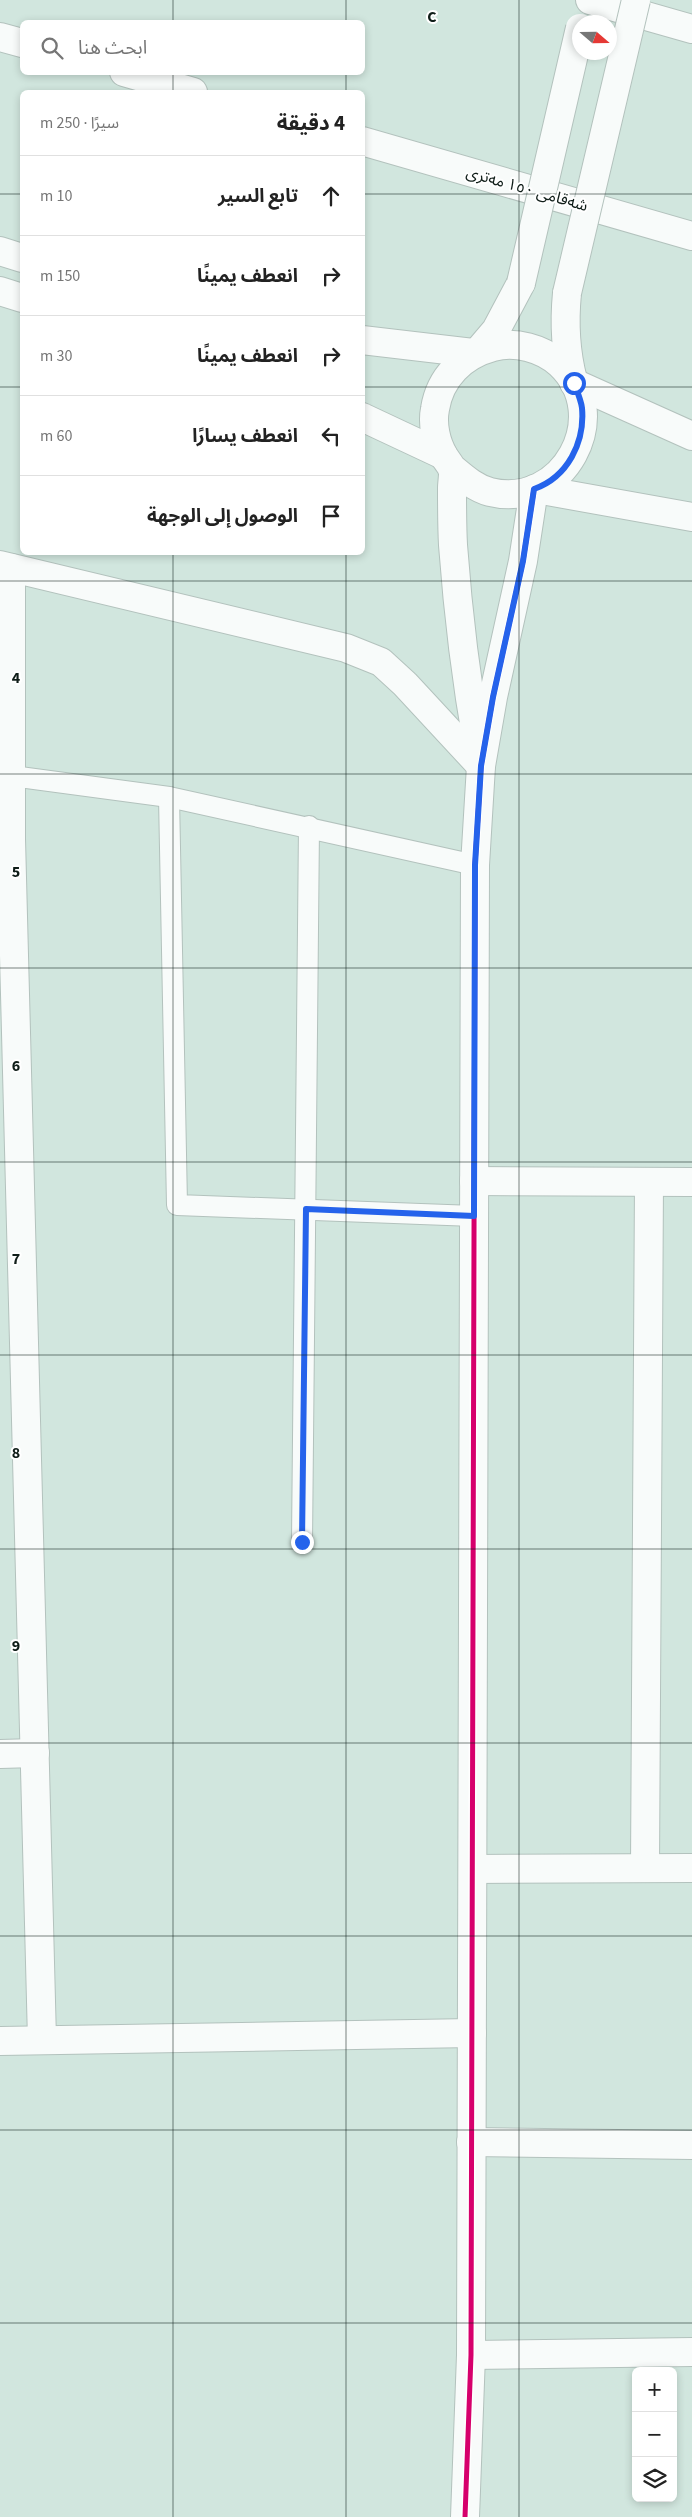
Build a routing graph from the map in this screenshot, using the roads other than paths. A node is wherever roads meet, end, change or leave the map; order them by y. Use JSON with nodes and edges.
{"nodes":[{"id":1,"x":586,"y":0,"type":"edge"},
{"id":2,"x":590,"y":0,"type":"edge"},
{"id":3,"x":636,"y":0,"type":"edge"},
{"id":4,"x":583,"y":15,"type":"edge"},
{"id":5,"x":692,"y":29,"type":"edge"},
{"id":6,"x":0,"y":37,"type":"edge"},
{"id":7,"x":20,"y":42,"type":"edge"},
{"id":8,"x":573,"y":60,"type":"edge"},
{"id":9,"x":134,"y":75,"type":"edge"},
{"id":10,"x":186,"y":90,"type":"edge"},
{"id":11,"x":365,"y":142,"type":"edge"},
{"id":12,"x":692,"y":236,"type":"edge"},
{"id":13,"x":0,"y":251,"type":"edge"},
{"id":14,"x":20,"y":257,"type":"edge"},
{"id":15,"x":0,"y":291,"type":"edge"},
{"id":16,"x":20,"y":297,"type":"edge"},
{"id":17,"x":365,"y":340,"type":"edge"},
{"id":18,"x":476,"y":352,"type":"junction"},
{"id":19,"x":574,"y":382,"type":"junction"},
{"id":20,"x":365,"y":419,"type":"edge"},
{"id":21,"x":692,"y":436,"type":"edge"},
{"id":22,"x":447,"y":461,"type":"junction"},
{"id":23,"x":536,"y":489,"type":"junction"},
{"id":24,"x":692,"y":517,"type":"edge"},
{"id":25,"x":5,"y":566,"type":"edge"},
{"id":26,"x":481,"y":766,"type":"junction"},
{"id":27,"x":12,"y":776,"type":"junction"},
{"id":28,"x":169,"y":797,"type":"junction"},
{"id":29,"x":309,"y":826,"type":"junction"},
{"id":30,"x":6,"y":839,"type":"edge"},
{"id":31,"x":475,"y":865,"type":"junction"},
{"id":32,"x":474,"y":1181,"type":"junction"},
{"id":33,"x":649,"y":1182,"type":"junction"},
{"id":34,"x":692,"y":1182,"type":"edge"},
{"id":35,"x":306,"y":1209,"type":"junction"},
{"id":36,"x":474,"y":1216,"type":"junction"},
{"id":37,"x":302,"y":1542,"type":"dead end"},
{"id":38,"x":35,"y":1753,"type":"junction"},
{"id":39,"x":0,"y":1754,"type":"edge"},
{"id":40,"x":645,"y":1868,"type":"junction"},
{"id":41,"x":692,"y":1868,"type":"edge"},
{"id":42,"x":473,"y":1869,"type":"junction"},
{"id":43,"x":472,"y":2033,"type":"junction"},
{"id":44,"x":42,"y":2040,"type":"junction"},
{"id":45,"x":0,"y":2041,"type":"edge"},
{"id":46,"x":472,"y":2142,"type":"junction"},
{"id":47,"x":692,"y":2145,"type":"edge"},
{"id":48,"x":692,"y":2352,"type":"edge"},
{"id":49,"x":471,"y":2355,"type":"junction"},
{"id":50,"x":465,"y":2517,"type":"edge"}],
"edges":[{"from":1,"to":4,"type":"main road"},
{"from":2,"to":5,"type":"main road"},
{"from":3,"to":19,"type":"main road","bridge":true},
{"from":6,"to":7,"type":"main road"},
{"from":8,"to":18,"type":"main road","bridge":true},
{"from":9,"to":10,"type":"main road"},
{"from":11,"to":12,"type":"main road","name":"شەقامی ١٥٠ مەتری"},
{"from":13,"to":14,"type":"main road"},
{"from":15,"to":16,"type":"main road"},
{"from":17,"to":18,"type":"main road"},
{"from":18,"to":19,"type":"main road"},
{"from":18,"to":22,"type":"main road"},
{"from":19,"to":21,"type":"main road"},
{"from":19,"to":23,"type":"main road"},
{"from":20,"to":22,"type":"main road"},
{"from":22,"to":23,"type":"main road"},
{"from":22,"to":26,"type":"main road"},
{"from":23,"to":24,"type":"main road"},
{"from":23,"to":26,"type":"main road"},
{"from":25,"to":26,"type":"main road"},
{"from":25,"to":27,"type":"main road"},
{"from":26,"to":31,"type":"main road"},
{"from":27,"to":28,"type":"lane"},
{"from":27,"to":30,"type":"main road"},
{"from":28,"to":29,"type":"lane"},
{"from":28,"to":35,"type":"lane"},
{"from":29,"to":31,"type":"lane"},
{"from":29,"to":35,"type":"lane"},
{"from":30,"to":38,"type":"main road"},
{"from":31,"to":32,"type":"main road"},
{"from":32,"to":33,"type":"main road"},
{"from":32,"to":36,"type":"main road"},
{"from":33,"to":34,"type":"main road"},
{"from":33,"to":40,"type":"main road"},
{"from":35,"to":36,"type":"lane"},
{"from":35,"to":37,"type":"lane"},
{"from":36,"to":42,"type":"main road"},
{"from":38,"to":39,"type":"main road"},
{"from":38,"to":44,"type":"main road"},
{"from":40,"to":41,"type":"main road"},
{"from":40,"to":42,"type":"main road"},
{"from":42,"to":43,"type":"main road"},
{"from":43,"to":44,"type":"main road"},
{"from":43,"to":46,"type":"main road"},
{"from":44,"to":45,"type":"main road"},
{"from":46,"to":47,"type":"main road"},
{"from":46,"to":49,"type":"main road"},
{"from":48,"to":49,"type":"main road"},
{"from":49,"to":50,"type":"main road"}]}
